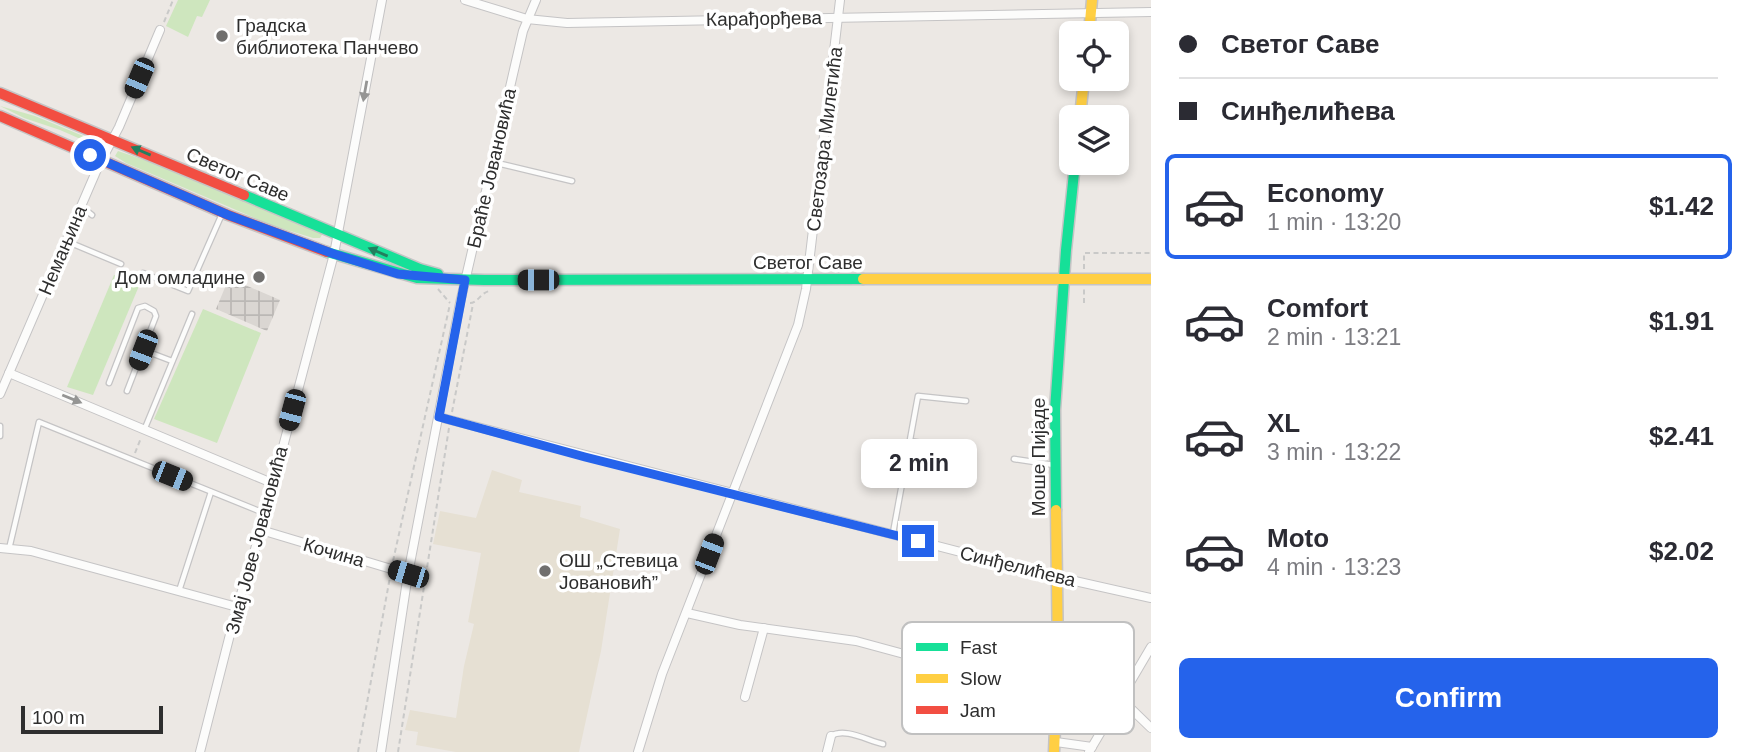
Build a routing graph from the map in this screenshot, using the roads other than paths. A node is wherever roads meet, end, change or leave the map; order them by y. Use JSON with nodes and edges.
{"nodes":[{"id":1,"x":382,"y":0,"type":"edge"},
{"id":2,"x":465,"y":0,"type":"edge"},
{"id":3,"x":536,"y":0,"type":"edge"},
{"id":4,"x":840,"y":0,"type":"edge"},
{"id":5,"x":1092,"y":0,"type":"edge"},
{"id":6,"x":1151,"y":12,"type":"edge"},
{"id":7,"x":1091,"y":13,"type":"junction"},
{"id":8,"x":838,"y":17,"type":"junction"},
{"id":9,"x":527,"y":19,"type":"junction"},
{"id":10,"x":1090,"y":21,"type":"edge"},
{"id":11,"x":160,"y":30,"type":"road end"},
{"id":12,"x":0,"y":93,"type":"edge"},
{"id":13,"x":0,"y":116,"type":"edge"},
{"id":14,"x":113,"y":140,"type":"junction"},
{"id":15,"x":101,"y":160,"type":"junction"},
{"id":16,"x":493,"y":162,"type":"junction"},
{"id":17,"x":1074,"y":175,"type":"edge"},
{"id":18,"x":572,"y":181,"type":"dead end"},
{"id":19,"x":81,"y":206,"type":"junction"},
{"id":20,"x":223,"y":213,"type":"junction"},
{"id":21,"x":92,"y":215,"type":"dead end"},
{"id":22,"x":339,"y":235,"type":"junction"},
{"id":23,"x":66,"y":241,"type":"junction"},
{"id":24,"x":334,"y":254,"type":"junction"},
{"id":25,"x":121,"y":264,"type":"dead end"},
{"id":26,"x":143,"y":273,"type":"dead end"},
{"id":27,"x":807,"y":279,"type":"junction"},
{"id":28,"x":1151,"y":279,"type":"edge"},
{"id":29,"x":465,"y":280,"type":"junction"},
{"id":30,"x":1063,"y":280,"type":"junction"},
{"id":31,"x":192,"y":314,"type":"dead end"},
{"id":32,"x":143,"y":350,"type":"junction"},
{"id":33,"x":172,"y":362,"type":"junction"},
{"id":34,"x":9,"y":373,"type":"junction"},
{"id":35,"x":109,"y":383,"type":"dead end"},
{"id":36,"x":127,"y":391,"type":"dead end"},
{"id":37,"x":0,"y":394,"type":"edge"},
{"id":38,"x":966,"y":401,"type":"dead end"},
{"id":39,"x":439,"y":417,"type":"junction"},
{"id":40,"x":0,"y":426,"type":"edge"},
{"id":41,"x":145,"y":428,"type":"junction"},
{"id":42,"x":0,"y":436,"type":"edge"},
{"id":43,"x":910,"y":441,"type":"junction"},
{"id":44,"x":965,"y":450,"type":"dead end"},
{"id":45,"x":1014,"y":459,"type":"dead end"},
{"id":46,"x":1055,"y":465,"type":"junction"},
{"id":47,"x":272,"y":483,"type":"junction"},
{"id":48,"x":211,"y":492,"type":"junction"},
{"id":49,"x":732,"y":493,"type":"junction"},
{"id":50,"x":264,"y":513,"type":"junction"},
{"id":51,"x":261,"y":530,"type":"junction"},
{"id":52,"x":892,"y":534,"type":"junction"},
{"id":53,"x":4,"y":549,"type":"edge"},
{"id":54,"x":408,"y":574,"type":"junction"},
{"id":55,"x":1056,"y":577,"type":"junction"},
{"id":56,"x":179,"y":591,"type":"junction"},
{"id":57,"x":1151,"y":598,"type":"edge"},
{"id":58,"x":237,"y":607,"type":"junction"},
{"id":59,"x":687,"y":613,"type":"junction"},
{"id":60,"x":1057,"y":622,"type":"edge"},
{"id":61,"x":764,"y":628,"type":"junction"},
{"id":62,"x":1151,"y":647,"type":"edge"},
{"id":63,"x":902,"y":653,"type":"edge"},
{"id":64,"x":1134,"y":676,"type":"edge"},
{"id":65,"x":745,"y":697,"type":"dead end"},
{"id":66,"x":1134,"y":711,"type":"edge"},
{"id":67,"x":1151,"y":727,"type":"edge"},
{"id":68,"x":1100,"y":734,"type":"edge"},
{"id":69,"x":831,"y":736,"type":"joint"},
{"id":70,"x":883,"y":744,"type":"dead end"},
{"id":71,"x":1055,"y":747,"type":"edge"},
{"id":72,"x":1090,"y":750,"type":"edge"},
{"id":73,"x":200,"y":752,"type":"edge"},
{"id":74,"x":381,"y":752,"type":"edge"},
{"id":75,"x":638,"y":752,"type":"edge"},
{"id":76,"x":827,"y":752,"type":"edge"}],
"edges":[{"from":1,"to":22,"type":"street","name":"Змај Јове Јовановића","one_way":true},
{"from":2,"to":9,"type":"street","name":"Карађорђева"},
{"from":3,"to":9,"type":"street","name":"Браће Јовановића"},
{"from":4,"to":8,"type":"street","name":"Светозара Милетића"},
{"from":5,"to":7,"type":"street"},
{"from":6,"to":7,"type":"street","name":"Карађорђева"},
{"from":7,"to":8,"type":"street","name":"Карађорђева"},
{"from":7,"to":10,"type":"street"},
{"from":8,"to":9,"type":"street","name":"Карађорђева"},
{"from":8,"to":27,"type":"street","name":"Светозара Милетића"},
{"from":9,"to":16,"type":"street","name":"Браће Јовановића"},
{"from":11,"to":14,"type":"street","name":"Немањина"},
{"from":12,"to":14,"type":"street","name":"Светог Саве"},
{"from":13,"to":15,"type":"street","name":"Светог Саве"},
{"from":14,"to":15,"type":"street","name":"Немањина"},
{"from":22,"to":14,"type":"street","name":"Светог Саве","one_way":true},
{"from":15,"to":19,"type":"street","name":"Немањина"},
{"from":15,"to":20,"type":"street","name":"Светог Саве"},
{"from":16,"to":18,"type":"lane"},
{"from":16,"to":29,"type":"street","name":"Браће Јовановића"},
{"from":17,"to":30,"type":"street","name":"Моше Пијаде"},
{"from":19,"to":21,"type":"lane"},
{"from":19,"to":23,"type":"street","name":"Немањина"},
{"from":20,"to":24,"type":"street","name":"Светог Саве"},
{"from":20,"to":26,"type":"lane"},
{"from":22,"to":24,"type":"street","name":"Змај Јове Јовановића"},
{"from":29,"to":22,"type":"street","name":"Светог Саве","one_way":true},
{"from":23,"to":25,"type":"lane"},
{"from":23,"to":34,"type":"street","name":"Немањина"},
{"from":24,"to":29,"type":"street","name":"Светог Саве"},
{"from":24,"to":47,"type":"street","name":"Змај Јове Јовановића"},
{"from":27,"to":29,"type":"street","name":"Светог Саве"},
{"from":27,"to":30,"type":"street","name":"Светог Саве"},
{"from":27,"to":49,"type":"street","name":"Светозара Милетића"},
{"from":28,"to":30,"type":"street","name":"Светог Саве"},
{"from":29,"to":39,"type":"street","name":"Браће Јовановића"},
{"from":30,"to":46,"type":"street","name":"Моше Пијаде"},
{"from":31,"to":33,"type":"lane"},
{"from":32,"to":33,"type":"lane"},
{"from":32,"to":35,"type":"lane"},
{"from":32,"to":36,"type":"lane"},
{"from":33,"to":41,"type":"lane"},
{"from":34,"to":37,"type":"street","name":"Немањина"},
{"from":34,"to":41,"type":"street","one_way":true},
{"from":38,"to":43,"type":"lane"},
{"from":39,"to":49,"type":"street","name":"Синђелићева"},
{"from":39,"to":54,"type":"street","name":"Браће Јовановића"},
{"from":40,"to":42,"type":"lane"},
{"from":41,"to":47,"type":"street"},
{"from":43,"to":44,"type":"lane"},
{"from":43,"to":52,"type":"lane"},
{"from":45,"to":46,"type":"lane"},
{"from":46,"to":55,"type":"street","name":"Моше Пијаде"},
{"from":47,"to":50,"type":"street","name":"Змај Јове Јовановића"},
{"from":48,"to":50,"type":"lane"},
{"from":48,"to":53,"type":"lane"},
{"from":48,"to":56,"type":"lane"},
{"from":49,"to":52,"type":"street","name":"Синђелићева"},
{"from":49,"to":59,"type":"street","name":"Светозара Милетића"},
{"from":50,"to":51,"type":"street","name":"Змај Јове Јовановића"},
{"from":51,"to":54,"type":"street","name":"Кочина"},
{"from":51,"to":58,"type":"street","name":"Змај Јове Јовановића"},
{"from":52,"to":55,"type":"street","name":"Синђелићева"},
{"from":53,"to":56,"type":"street"},
{"from":54,"to":74,"type":"street","name":"Браће Јовановића"},
{"from":55,"to":57,"type":"street","name":"Синђелићева"},
{"from":55,"to":60,"type":"street","name":"Моше Пијаде"},
{"from":56,"to":58,"type":"street"},
{"from":58,"to":73,"type":"street","name":"Змај Јове Јовановића"},
{"from":59,"to":61,"type":"street"},
{"from":59,"to":75,"type":"street","name":"Светозара Милетића"},
{"from":61,"to":63,"type":"street"},
{"from":61,"to":65,"type":"street"},
{"from":62,"to":64,"type":"street"},
{"from":66,"to":67,"type":"street"},
{"from":68,"to":72,"type":"street"},
{"from":69,"to":70,"type":"lane"},
{"from":69,"to":76,"type":"street"},
{"from":71,"to":72,"type":"street"}]}
